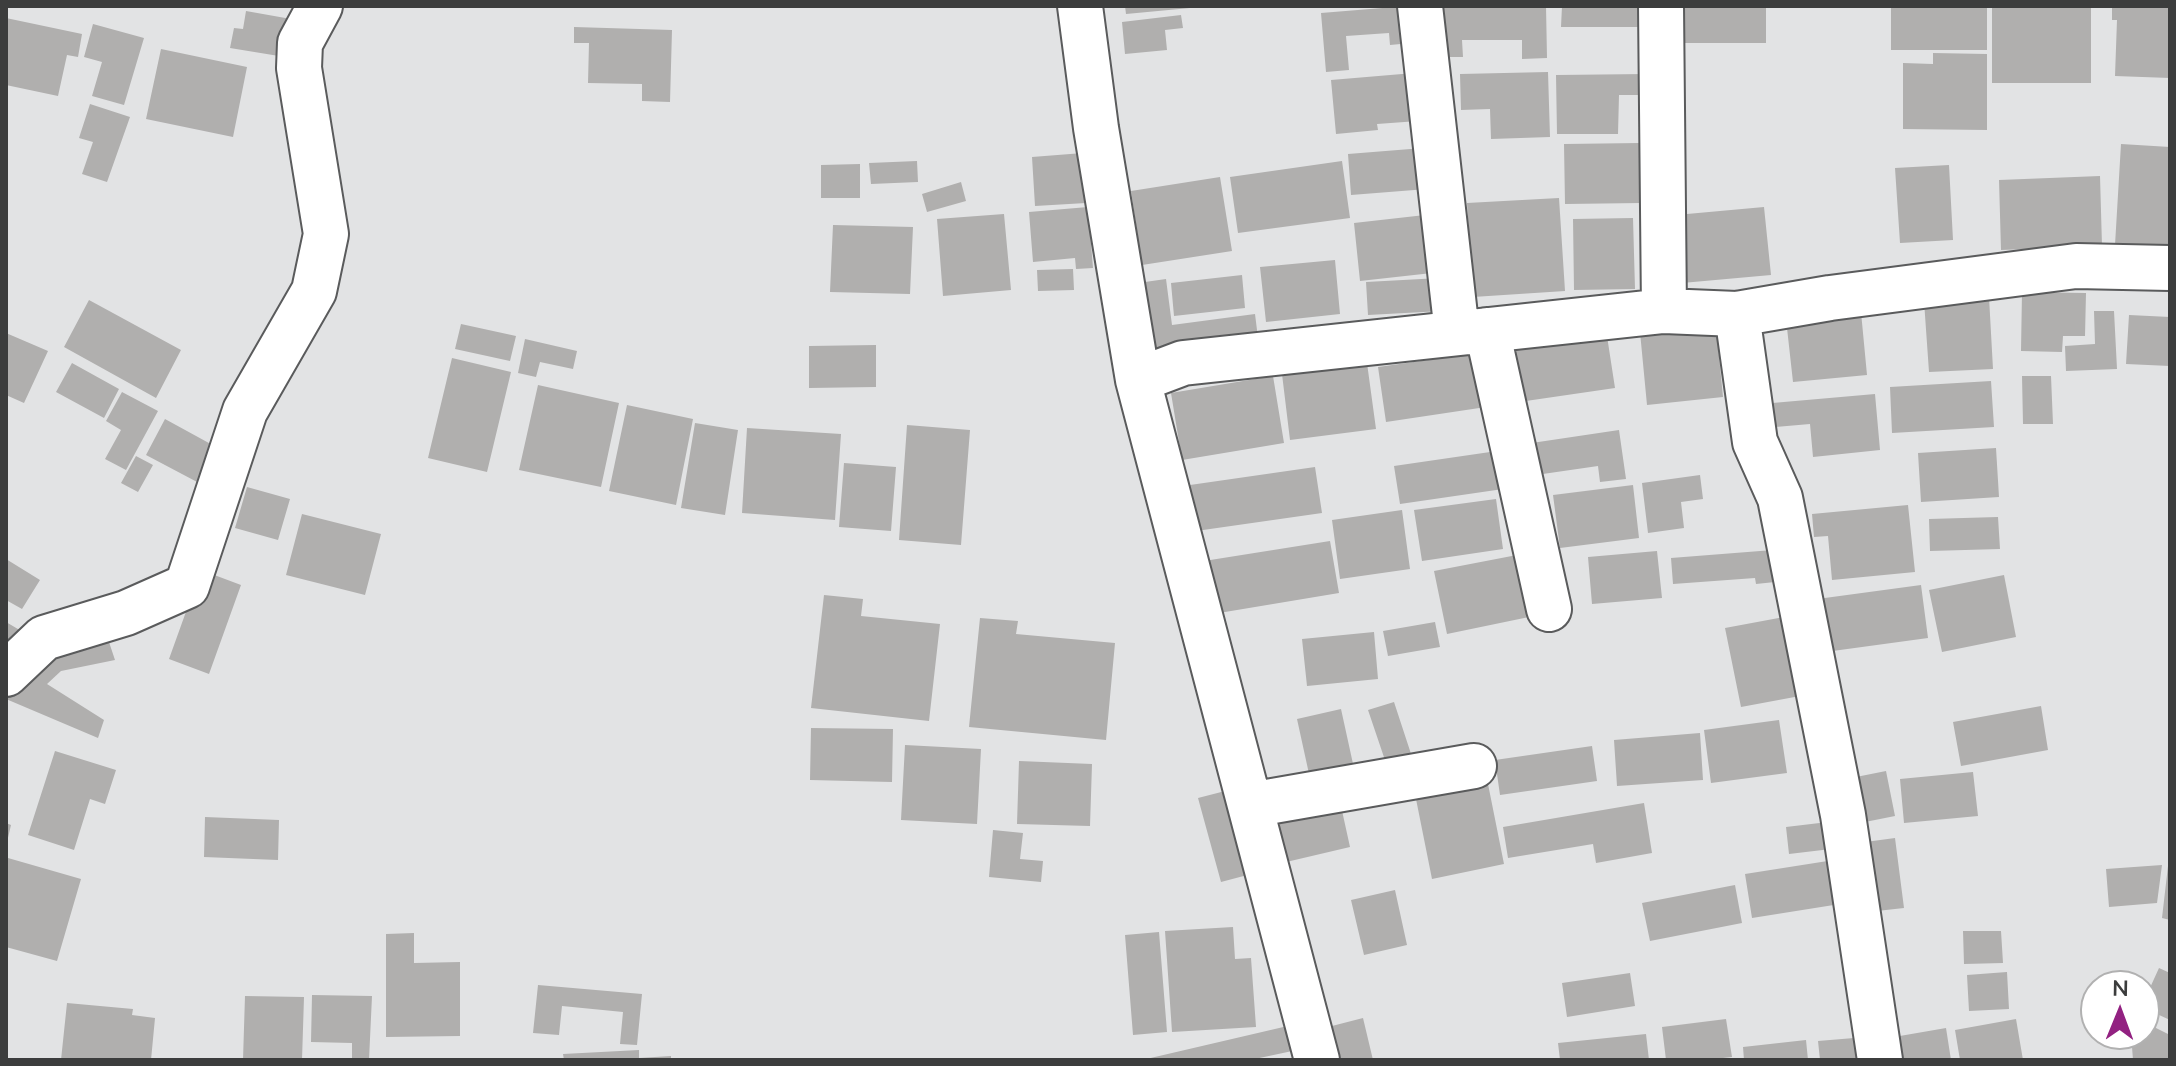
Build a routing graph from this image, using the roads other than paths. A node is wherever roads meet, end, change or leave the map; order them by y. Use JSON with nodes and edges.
{"nodes":[{"id":1,"x":320,"y":6,"type":"edge"},
{"id":2,"x":1080,"y":6,"type":"edge"},
{"id":3,"x":1420,"y":6,"type":"edge"},
{"id":4,"x":1661,"y":6,"type":"edge"},
{"id":5,"x":2170,"y":268,"type":"edge"},
{"id":6,"x":1664,"y":311,"type":"junction"},
{"id":7,"x":1737,"y":314,"type":"junction"},
{"id":8,"x":1472,"y":332,"type":"junction"},
{"id":9,"x":1138,"y":380,"type":"junction"},
{"id":10,"x":1549,"y":609,"type":"dead end"},
{"id":11,"x":6,"y":674,"type":"edge"},
{"id":12,"x":1474,"y":766,"type":"dead end"},
{"id":13,"x":1250,"y":805,"type":"junction"},
{"id":14,"x":1317,"y":1060,"type":"edge"},
{"id":15,"x":1880,"y":1060,"type":"edge"}],
"edges":[{"from":1,"to":11,"type":"street"},
{"from":2,"to":9,"type":"street"},
{"from":3,"to":8,"type":"street"},
{"from":4,"to":6,"type":"street"},
{"from":5,"to":7,"type":"street"},
{"from":6,"to":7,"type":"street"},
{"from":6,"to":8,"type":"street"},
{"from":7,"to":15,"type":"street"},
{"from":8,"to":9,"type":"street"},
{"from":8,"to":10,"type":"street"},
{"from":9,"to":13,"type":"street"},
{"from":12,"to":13,"type":"street"},
{"from":13,"to":14,"type":"street"}]}
